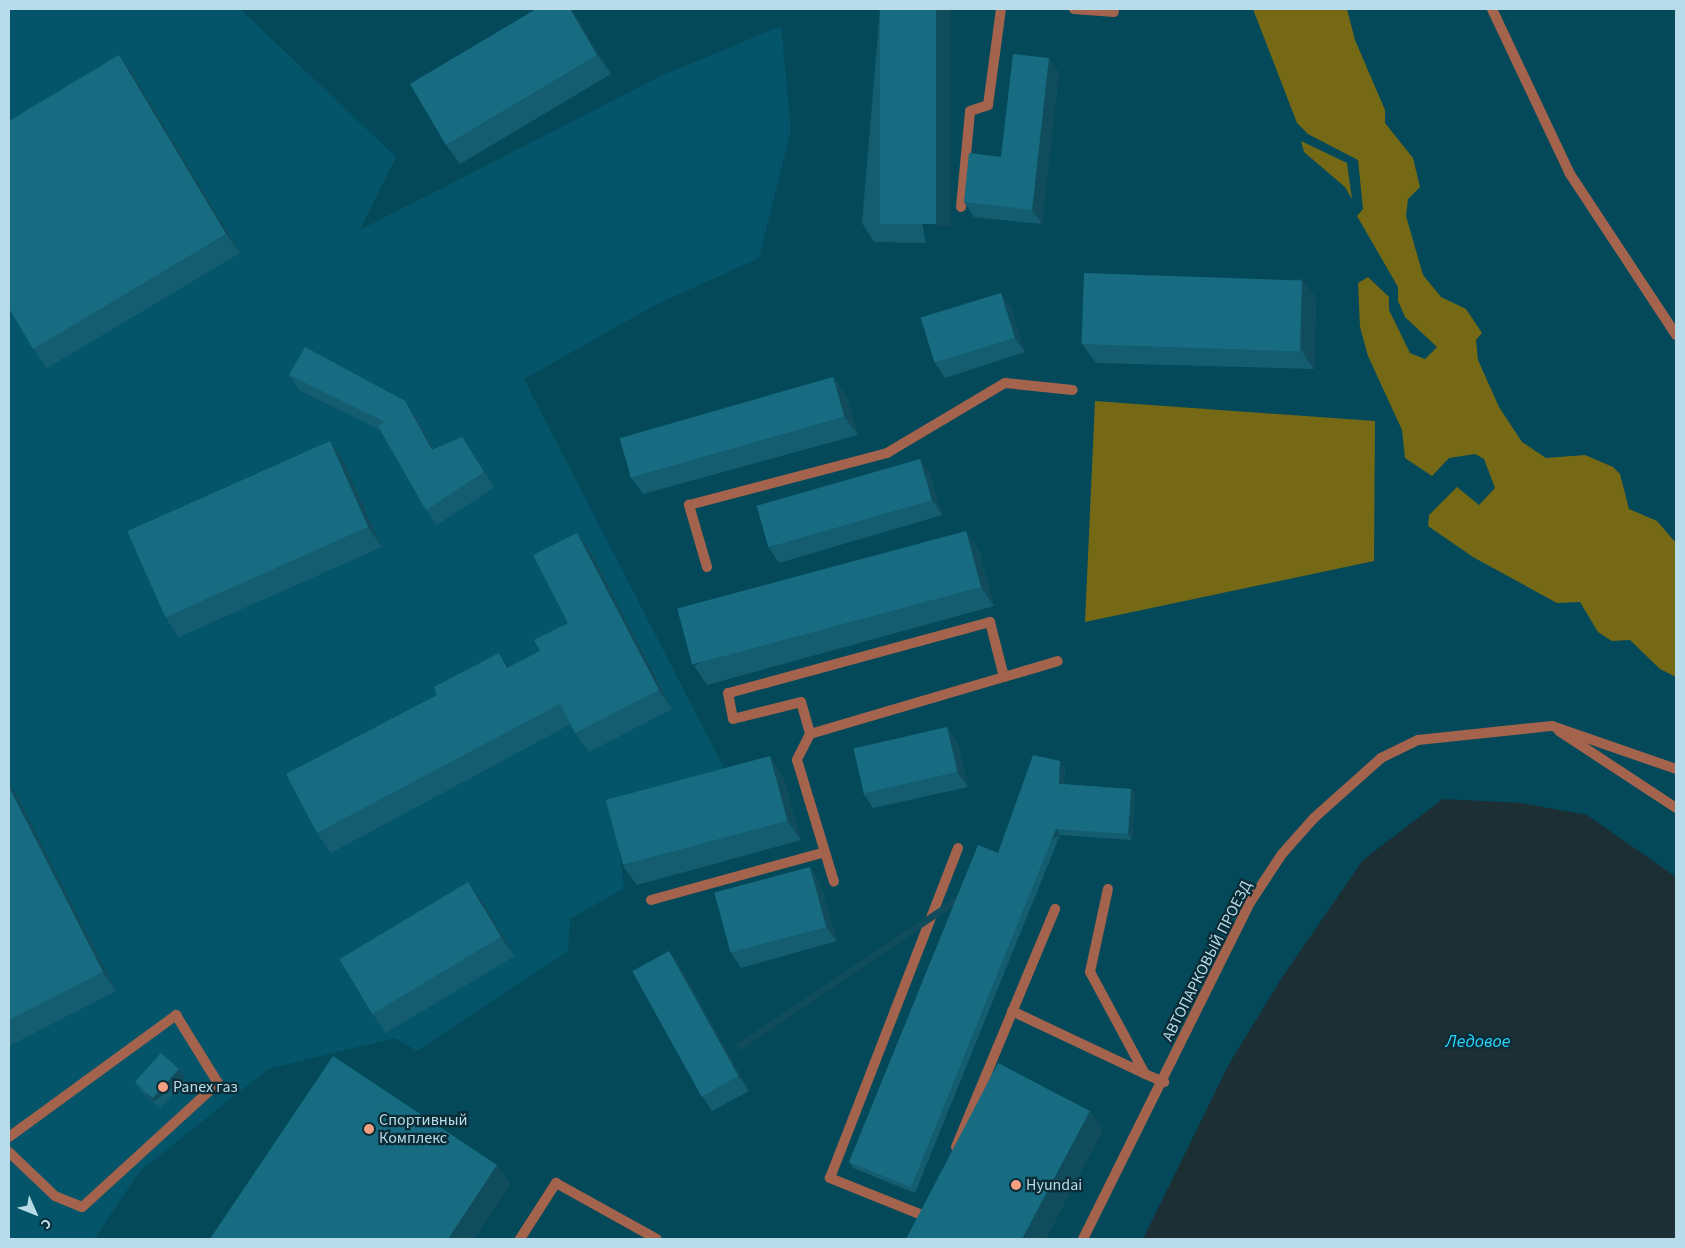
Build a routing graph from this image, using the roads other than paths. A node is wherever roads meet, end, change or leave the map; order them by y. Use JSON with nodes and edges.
{"nodes":[{"id":1,"x":1001,"y":9,"type":"edge"},
{"id":2,"x":1074,"y":9,"type":"edge"},
{"id":3,"x":1492,"y":9,"type":"edge"},
{"id":4,"x":1114,"y":12,"type":"dead end"},
{"id":5,"x":961,"y":207,"type":"dead end"},
{"id":6,"x":1676,"y":335,"type":"edge"},
{"id":7,"x":1073,"y":390,"type":"dead end"},
{"id":8,"x":707,"y":567,"type":"dead end"},
{"id":9,"x":1058,"y":661,"type":"dead end"},
{"id":10,"x":1004,"y":677,"type":"junction"},
{"id":11,"x":1552,"y":726,"type":"junction"},
{"id":12,"x":810,"y":734,"type":"junction"},
{"id":13,"x":1676,"y":769,"type":"edge"},
{"id":14,"x":1676,"y":808,"type":"edge"},
{"id":15,"x":958,"y":848,"type":"dead end"},
{"id":16,"x":825,"y":852,"type":"junction"},
{"id":17,"x":834,"y":882,"type":"dead end"},
{"id":18,"x":1108,"y":889,"type":"dead end"},
{"id":19,"x":651,"y":900,"type":"dead end"},
{"id":20,"x":1055,"y":909,"type":"dead end"},
{"id":21,"x":1012,"y":1011,"type":"junction"},
{"id":22,"x":1145,"y":1074,"type":"junction"},
{"id":23,"x":1164,"y":1082,"type":"junction"},
{"id":24,"x":9,"y":1137,"type":"edge"},
{"id":25,"x":9,"y":1152,"type":"edge"},
{"id":26,"x":949,"y":1163,"type":"edge"},
{"id":27,"x":934,"y":1199,"type":"edge"},
{"id":28,"x":520,"y":1239,"type":"edge"},
{"id":29,"x":657,"y":1239,"type":"edge"},
{"id":30,"x":1083,"y":1239,"type":"edge"}],
"edges":[{"from":1,"to":5,"type":"street"},
{"from":2,"to":4,"type":"street"},
{"from":3,"to":6,"type":"street"},
{"from":7,"to":8,"type":"street"},
{"from":9,"to":10,"type":"street"},
{"from":10,"to":12,"type":"street"},
{"from":10,"to":12,"type":"street"},
{"from":11,"to":13,"type":"street","name":"АВТОПАРКОВЫЙ ПРОЕЗД"},
{"from":11,"to":14,"type":"street"},
{"from":11,"to":23,"type":"street","name":"АВТОПАРКОВЫЙ ПРОЕЗД"},
{"from":12,"to":16,"type":"street"},
{"from":15,"to":27,"type":"street"},
{"from":16,"to":17,"type":"street"},
{"from":16,"to":19,"type":"street"},
{"from":18,"to":22,"type":"street"},
{"from":20,"to":21,"type":"street"},
{"from":21,"to":22,"type":"street"},
{"from":21,"to":26,"type":"street"},
{"from":22,"to":23,"type":"street"},
{"from":23,"to":30,"type":"street","name":"АВТОПАРКОВЫЙ ПРОЕЗД"},
{"from":24,"to":25,"type":"street"},
{"from":28,"to":29,"type":"street"}]}
